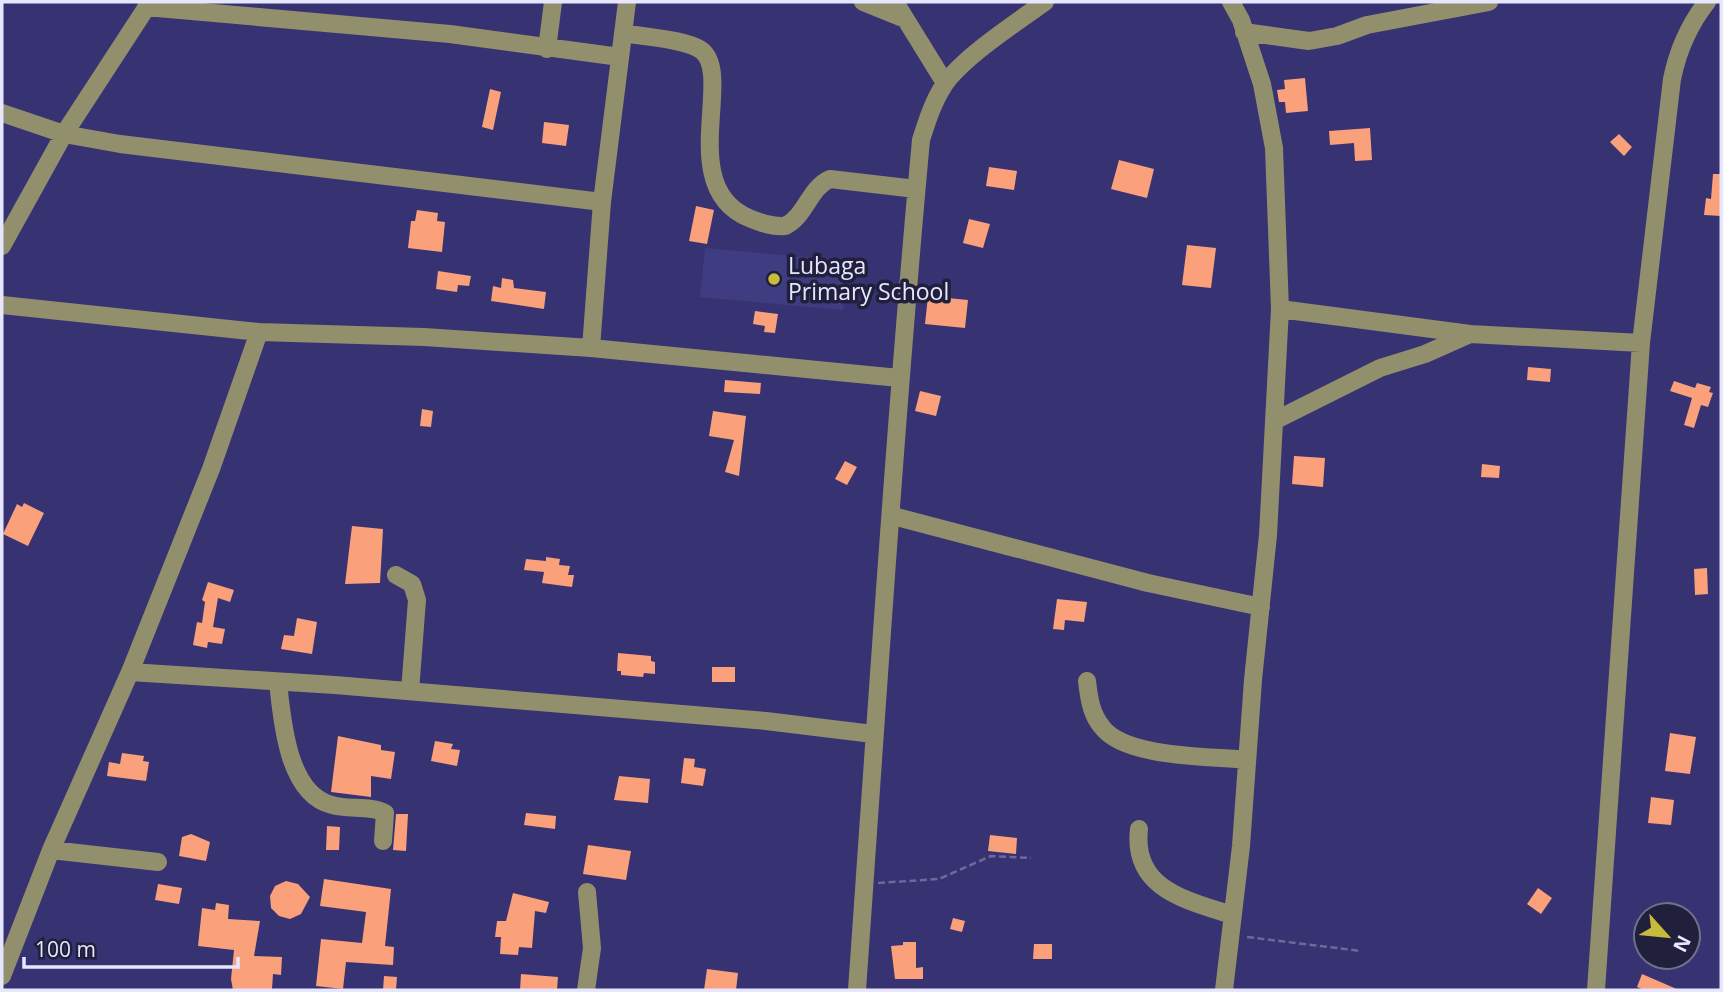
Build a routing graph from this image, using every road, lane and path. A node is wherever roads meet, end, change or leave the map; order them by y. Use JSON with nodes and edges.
{"nodes":[{"id":1,"x":553,"y":2,"type":"edge"},
{"id":2,"x":627,"y":2,"type":"edge"},
{"id":3,"x":863,"y":2,"type":"edge"},
{"id":4,"x":895,"y":2,"type":"edge"},
{"id":5,"x":1045,"y":2,"type":"edge"},
{"id":6,"x":1231,"y":2,"type":"edge"},
{"id":7,"x":1489,"y":2,"type":"edge"},
{"id":8,"x":1707,"y":2,"type":"edge"},
{"id":9,"x":148,"y":4,"type":"edge"},
{"id":10,"x":905,"y":19,"type":"junction"},
{"id":11,"x":1244,"y":32,"type":"junction"},
{"id":12,"x":623,"y":33,"type":"junction"},
{"id":13,"x":547,"y":49,"type":"junction"},
{"id":14,"x":620,"y":57,"type":"junction"},
{"id":15,"x":945,"y":83,"type":"junction"},
{"id":16,"x":2,"y":113,"type":"edge"},
{"id":17,"x":64,"y":134,"type":"junction"},
{"id":18,"x":916,"y":189,"type":"junction"},
{"id":19,"x":602,"y":202,"type":"junction"},
{"id":20,"x":2,"y":246,"type":"edge"},
{"id":21,"x":2,"y":305,"type":"edge"},
{"id":22,"x":1280,"y":309,"type":"junction"},
{"id":23,"x":259,"y":332,"type":"junction"},
{"id":24,"x":1470,"y":334,"type":"junction"},
{"id":25,"x":1641,"y":343,"type":"junction"},
{"id":26,"x":591,"y":348,"type":"junction"},
{"id":27,"x":899,"y":378,"type":"junction"},
{"id":28,"x":1276,"y":420,"type":"junction"},
{"id":29,"x":892,"y":516,"type":"junction"},
{"id":30,"x":396,"y":575,"type":"dead end"},
{"id":31,"x":1261,"y":607,"type":"junction"},
{"id":32,"x":130,"y":672,"type":"junction"},
{"id":33,"x":1087,"y":681,"type":"dead end"},
{"id":34,"x":278,"y":682,"type":"junction"},
{"id":35,"x":410,"y":691,"type":"junction"},
{"id":36,"x":873,"y":734,"type":"junction"},
{"id":37,"x":1247,"y":760,"type":"junction"},
{"id":38,"x":1139,"y":829,"type":"dead end"},
{"id":39,"x":383,"y":841,"type":"dead end"},
{"id":40,"x":51,"y":850,"type":"junction"},
{"id":41,"x":1031,"y":858,"type":"dead end"},
{"id":42,"x":158,"y":862,"type":"dead end"},
{"id":43,"x":864,"y":883,"type":"junction"},
{"id":44,"x":587,"y":892,"type":"dead end"},
{"id":45,"x":1232,"y":915,"type":"junction"},
{"id":46,"x":1230,"y":936,"type":"junction"},
{"id":47,"x":1361,"y":951,"type":"dead end"},
{"id":48,"x":2,"y":976,"type":"edge"},
{"id":49,"x":586,"y":990,"type":"edge"},
{"id":50,"x":858,"y":990,"type":"edge"},
{"id":51,"x":1224,"y":990,"type":"edge"},
{"id":52,"x":1596,"y":990,"type":"edge"}],
"edges":[{"from":1,"to":13,"type":"street"},
{"from":2,"to":12,"type":"street"},
{"from":3,"to":10,"type":"street"},
{"from":4,"to":10,"type":"street"},
{"from":5,"to":15,"type":"street"},
{"from":6,"to":11,"type":"street"},
{"from":7,"to":11,"type":"street"},
{"from":8,"to":25,"type":"street"},
{"from":9,"to":13,"type":"street"},
{"from":9,"to":17,"type":"street"},
{"from":10,"to":15,"type":"street"},
{"from":11,"to":22,"type":"street"},
{"from":12,"to":14,"type":"street"},
{"from":12,"to":18,"type":"street"},
{"from":13,"to":14,"type":"street"},
{"from":14,"to":19,"type":"street"},
{"from":15,"to":18,"type":"street"},
{"from":16,"to":17,"type":"street"},
{"from":17,"to":19,"type":"street"},
{"from":17,"to":20,"type":"street"},
{"from":18,"to":27,"type":"street"},
{"from":19,"to":26,"type":"street"},
{"from":21,"to":23,"type":"street"},
{"from":22,"to":24,"type":"street"},
{"from":22,"to":28,"type":"street"},
{"from":23,"to":26,"type":"street"},
{"from":23,"to":32,"type":"street"},
{"from":24,"to":25,"type":"street"},
{"from":24,"to":28,"type":"street"},
{"from":25,"to":52,"type":"street"},
{"from":26,"to":27,"type":"street"},
{"from":27,"to":29,"type":"street"},
{"from":28,"to":31,"type":"street"},
{"from":29,"to":31,"type":"street"},
{"from":29,"to":36,"type":"street"},
{"from":30,"to":35,"type":"street"},
{"from":31,"to":37,"type":"street"},
{"from":32,"to":34,"type":"street"},
{"from":32,"to":40,"type":"street"},
{"from":33,"to":37,"type":"street"},
{"from":34,"to":35,"type":"street"},
{"from":34,"to":39,"type":"street"},
{"from":35,"to":36,"type":"street"},
{"from":36,"to":43,"type":"street"},
{"from":37,"to":45,"type":"street"},
{"from":38,"to":45,"type":"street"},
{"from":40,"to":42,"type":"street"},
{"from":40,"to":48,"type":"street"},
{"from":41,"to":43,"type":"path"},
{"from":43,"to":50,"type":"street"},
{"from":44,"to":49,"type":"street"},
{"from":45,"to":46,"type":"street"},
{"from":46,"to":47,"type":"path"},
{"from":46,"to":51,"type":"street"}]}
